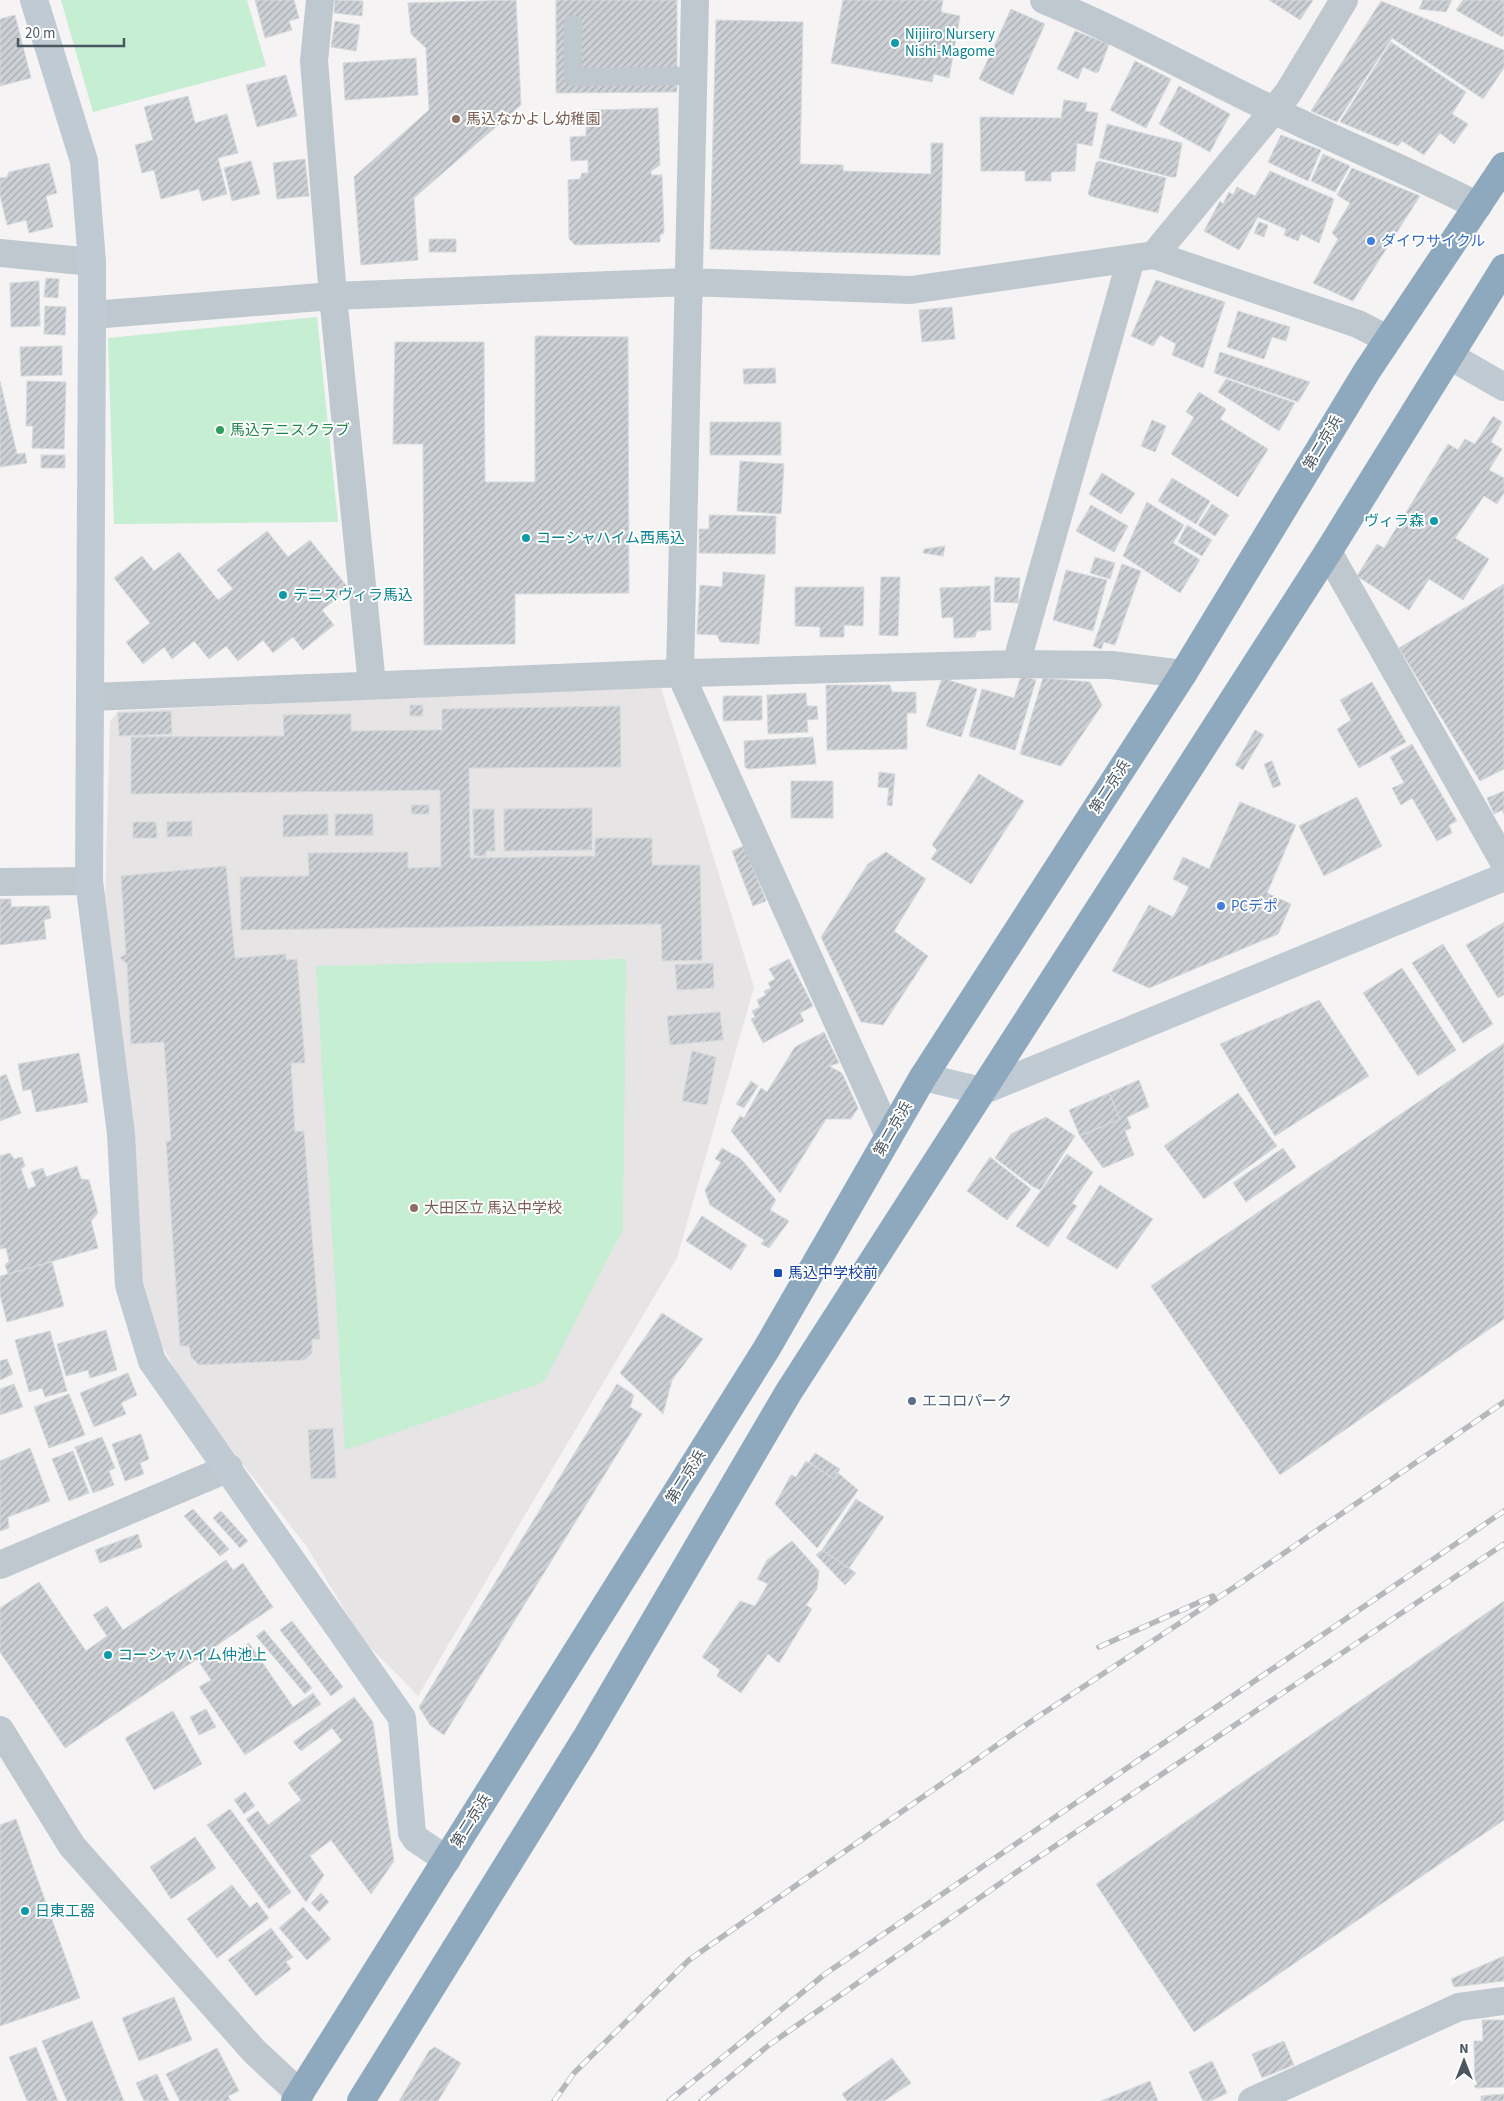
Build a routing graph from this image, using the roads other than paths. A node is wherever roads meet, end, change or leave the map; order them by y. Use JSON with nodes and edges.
{"nodes":[{"id":1,"x":34,"y":0,"type":"edge"},
{"id":2,"x":320,"y":0,"type":"edge"},
{"id":3,"x":695,"y":0,"type":"edge"},
{"id":4,"x":1044,"y":0,"type":"edge"},
{"id":5,"x":1344,"y":0,"type":"edge"},
{"id":6,"x":573,"y":24,"type":"dead end"},
{"id":7,"x":692,"y":76,"type":"junction"},
{"id":8,"x":1274,"y":110,"type":"junction"},
{"id":9,"x":1504,"y":166,"type":"edge"},
{"id":10,"x":1478,"y":206,"type":"junction"},
{"id":11,"x":0,"y":253,"type":"edge"},
{"id":12,"x":1142,"y":257,"type":"junction"},
{"id":13,"x":92,"y":262,"type":"junction"},
{"id":14,"x":1504,"y":268,"type":"edge"},
{"id":15,"x":688,"y":282,"type":"junction"},
{"id":16,"x":333,"y":296,"type":"junction"},
{"id":17,"x":92,"y":315,"type":"junction"},
{"id":18,"x":1387,"y":339,"type":"junction"},
{"id":19,"x":1450,"y":356,"type":"junction"},
{"id":20,"x":1504,"y":387,"type":"edge"},
{"id":21,"x":1328,"y":552,"type":"junction"},
{"id":22,"x":1016,"y":664,"type":"junction"},
{"id":23,"x":680,"y":673,"type":"junction"},
{"id":24,"x":1184,"y":674,"type":"junction"},
{"id":25,"x":372,"y":685,"type":"junction"},
{"id":26,"x":92,"y":697,"type":"junction"},
{"id":27,"x":1504,"y":862,"type":"edge"},
{"id":28,"x":1504,"y":878,"type":"edge"},
{"id":29,"x":89,"y":881,"type":"junction"},
{"id":30,"x":0,"y":882,"type":"edge"},
{"id":31,"x":923,"y":1077,"type":"junction"},
{"id":32,"x":982,"y":1091,"type":"junction"},
{"id":33,"x":889,"y":1136,"type":"junction"},
{"id":34,"x":229,"y":1468,"type":"junction"},
{"id":35,"x":0,"y":1565,"type":"edge"},
{"id":36,"x":0,"y":1730,"type":"edge"},
{"id":37,"x":447,"y":1860,"type":"junction"},
{"id":38,"x":1504,"y":2001,"type":"edge"},
{"id":39,"x":297,"y":2098,"type":"edge"},
{"id":40,"x":361,"y":2101,"type":"edge"},
{"id":41,"x":1252,"y":2101,"type":"edge"}],
"edges":[{"from":1,"to":13,"type":"street"},
{"from":2,"to":16,"type":"street"},
{"from":3,"to":7,"type":"street"},
{"from":4,"to":8,"type":"street"},
{"from":5,"to":8,"type":"street"},
{"from":6,"to":7,"type":"lane"},
{"from":7,"to":15,"type":"street"},
{"from":8,"to":10,"type":"street"},
{"from":8,"to":12,"type":"street"},
{"from":9,"to":10,"type":"highway","name":"第二京浜"},
{"from":10,"to":18,"type":"highway","name":"第二京浜"},
{"from":11,"to":13,"type":"street"},
{"from":12,"to":15,"type":"street"},
{"from":12,"to":18,"type":"street"},
{"from":12,"to":22,"type":"street"},
{"from":13,"to":17,"type":"street"},
{"from":14,"to":19,"type":"highway"},
{"from":15,"to":16,"type":"street"},
{"from":15,"to":23,"type":"street"},
{"from":16,"to":17,"type":"street"},
{"from":16,"to":25,"type":"street"},
{"from":17,"to":26,"type":"street"},
{"from":18,"to":24,"type":"highway","name":"第二京浜"},
{"from":19,"to":20,"type":"street"},
{"from":19,"to":21,"type":"highway"},
{"from":21,"to":27,"type":"street"},
{"from":21,"to":32,"type":"highway"},
{"from":22,"to":23,"type":"street"},
{"from":22,"to":24,"type":"street"},
{"from":23,"to":25,"type":"street"},
{"from":23,"to":33,"type":"street"},
{"from":24,"to":31,"type":"highway","name":"第二京浜"},
{"from":25,"to":26,"type":"street"},
{"from":26,"to":29,"type":"street"},
{"from":28,"to":32,"type":"street"},
{"from":29,"to":30,"type":"street"},
{"from":29,"to":34,"type":"street"},
{"from":31,"to":32,"type":"street"},
{"from":31,"to":33,"type":"highway","name":"第二京浜"},
{"from":32,"to":40,"type":"highway"},
{"from":33,"to":37,"type":"highway","name":"第二京浜"},
{"from":34,"to":35,"type":"street"},
{"from":34,"to":37,"type":"street"},
{"from":36,"to":39,"type":"street"},
{"from":37,"to":39,"type":"highway","name":"第二京浜"},
{"from":38,"to":41,"type":"street"}]}
